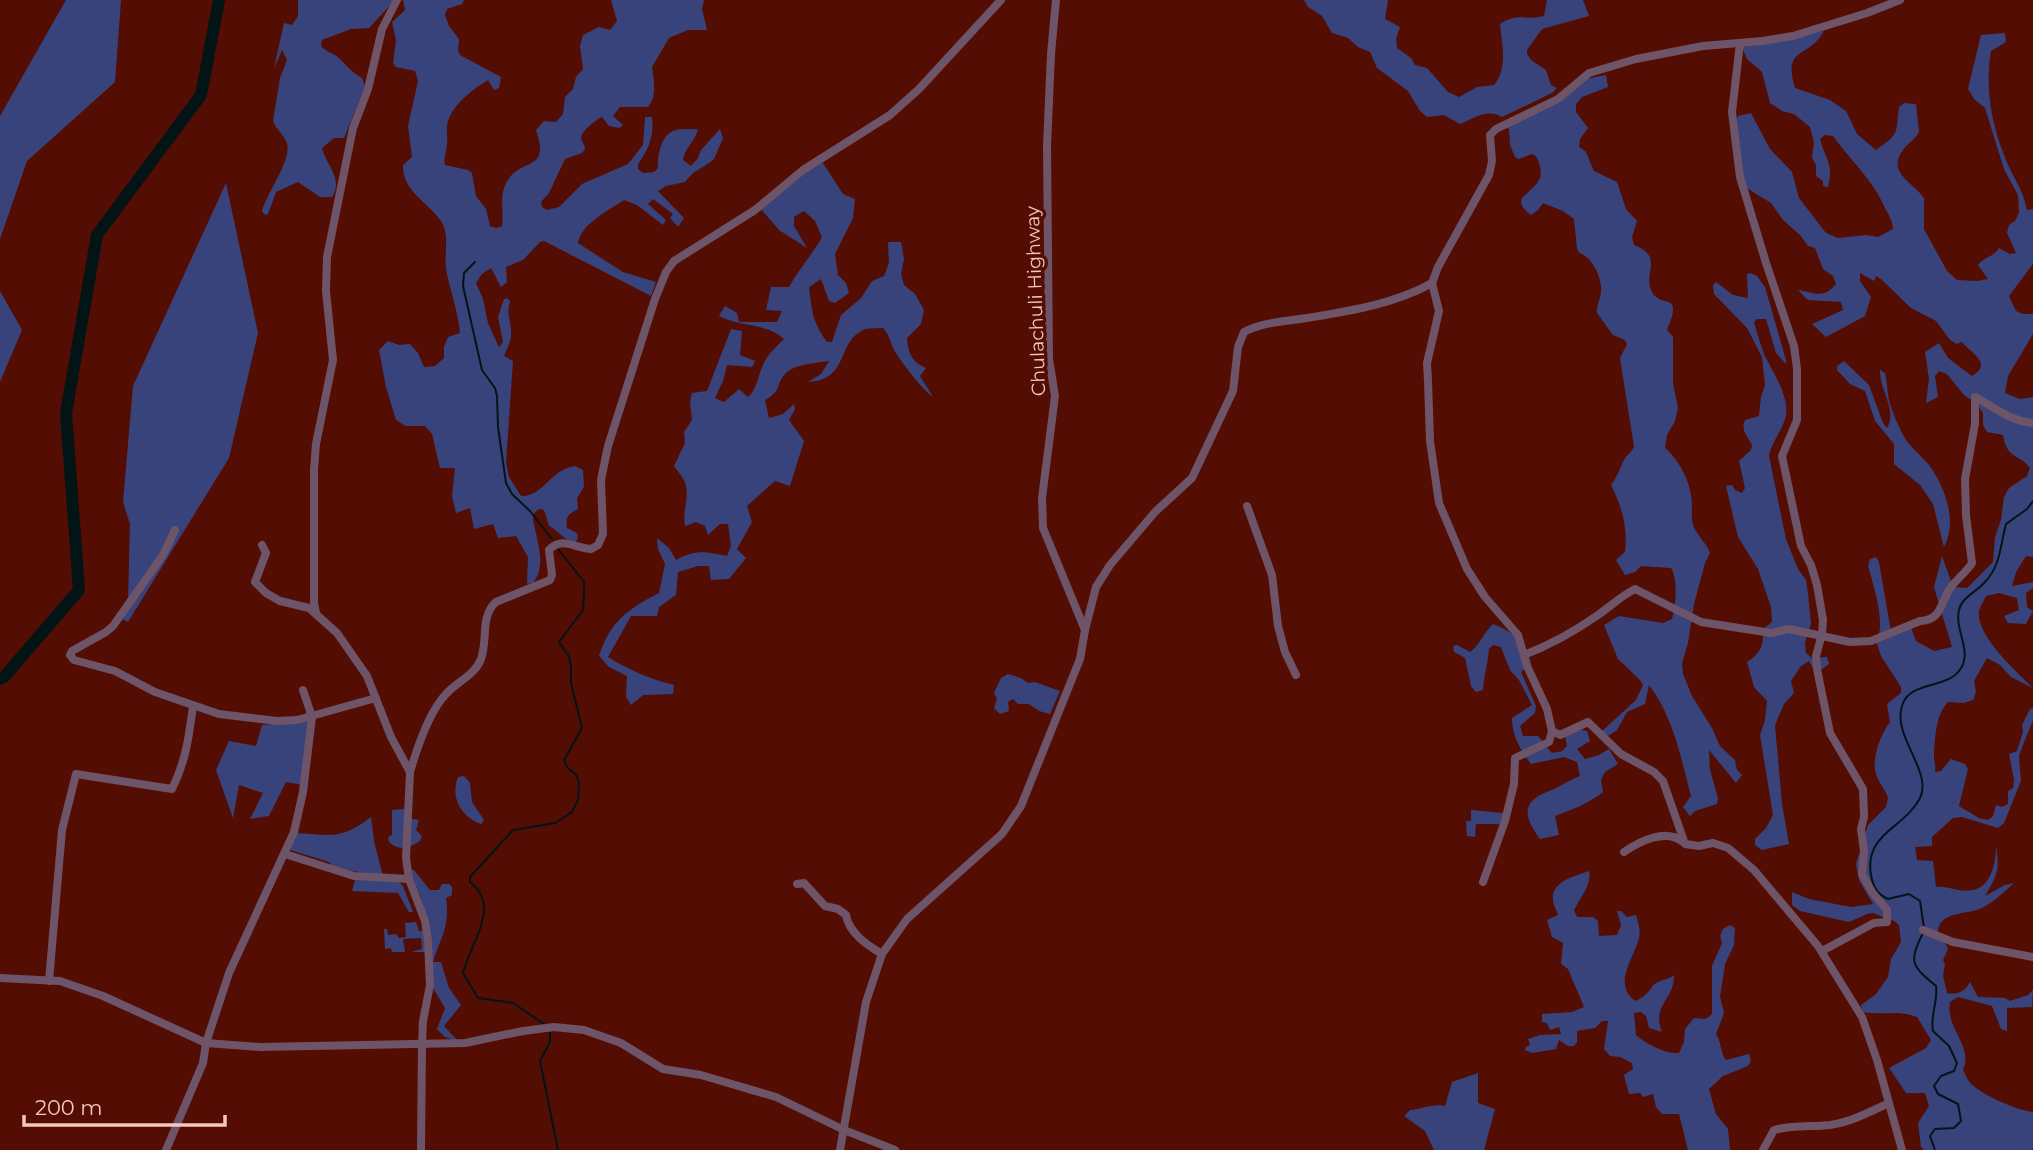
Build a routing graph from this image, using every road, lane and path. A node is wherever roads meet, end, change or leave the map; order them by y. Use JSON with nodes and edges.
{"nodes":[{"id":1,"x":397,"y":0,"type":"edge"},
{"id":2,"x":1000,"y":0,"type":"edge"},
{"id":3,"x":1056,"y":0,"type":"edge"},
{"id":4,"x":1900,"y":0,"type":"edge"},
{"id":5,"x":1740,"y":43,"type":"junction"},
{"id":6,"x":1432,"y":283,"type":"junction"},
{"id":7,"x":2033,"y":423,"type":"edge"},
{"id":8,"x":1247,"y":506,"type":"dead end"},
{"id":9,"x":175,"y":530,"type":"dead end"},
{"id":10,"x":262,"y":545,"type":"dead end"},
{"id":11,"x":316,"y":612,"type":"junction"},
{"id":12,"x":1084,"y":629,"type":"junction"},
{"id":13,"x":1821,"y":637,"type":"junction"},
{"id":14,"x":1524,"y":655,"type":"junction"},
{"id":15,"x":1296,"y":675,"type":"dead end"},
{"id":16,"x":303,"y":690,"type":"dead end"},
{"id":17,"x":376,"y":698,"type":"junction"},
{"id":18,"x":193,"y":706,"type":"junction"},
{"id":19,"x":312,"y":717,"type":"junction"},
{"id":20,"x":1552,"y":731,"type":"junction"},
{"id":21,"x":410,"y":772,"type":"junction"},
{"id":22,"x":1685,"y":845,"type":"junction"},
{"id":23,"x":1624,"y":852,"type":"dead end"},
{"id":24,"x":285,"y":854,"type":"junction"},
{"id":25,"x":409,"y":879,"type":"junction"},
{"id":26,"x":1483,"y":882,"type":"dead end"},
{"id":27,"x":797,"y":884,"type":"dead end"},
{"id":28,"x":1923,"y":930,"type":"dead end"},
{"id":29,"x":1822,"y":951,"type":"junction"},
{"id":30,"x":882,"y":954,"type":"junction"},
{"id":31,"x":2033,"y":957,"type":"edge"},
{"id":32,"x":0,"y":978,"type":"edge"},
{"id":33,"x":49,"y":981,"type":"junction"},
{"id":34,"x":206,"y":1044,"type":"junction"},
{"id":35,"x":422,"y":1045,"type":"junction"},
{"id":36,"x":1887,"y":1104,"type":"junction"},
{"id":37,"x":844,"y":1130,"type":"junction"},
{"id":38,"x":166,"y":1150,"type":"edge"},
{"id":39,"x":421,"y":1150,"type":"edge"},
{"id":40,"x":840,"y":1150,"type":"edge"},
{"id":41,"x":895,"y":1150,"type":"edge"},
{"id":42,"x":1763,"y":1150,"type":"edge"},
{"id":43,"x":1902,"y":1150,"type":"edge"}],
"edges":[{"from":1,"to":11,"type":"street"},
{"from":2,"to":21,"type":"street"},
{"from":3,"to":12,"type":"street","name":"Chulachuli Highway"},
{"from":4,"to":5,"type":"street"},
{"from":5,"to":6,"type":"street"},
{"from":5,"to":13,"type":"street"},
{"from":6,"to":12,"type":"street"},
{"from":6,"to":14,"type":"street"},
{"from":7,"to":13,"type":"street"},
{"from":8,"to":15,"type":"street"},
{"from":9,"to":18,"type":"street"},
{"from":10,"to":11,"type":"street"},
{"from":11,"to":17,"type":"street"},
{"from":12,"to":30,"type":"street"},
{"from":13,"to":14,"type":"street"},
{"from":13,"to":29,"type":"street"},
{"from":14,"to":20,"type":"street"},
{"from":16,"to":19,"type":"street"},
{"from":17,"to":19,"type":"street"},
{"from":17,"to":21,"type":"street"},
{"from":18,"to":19,"type":"street"},
{"from":18,"to":33,"type":"street"},
{"from":19,"to":24,"type":"street"},
{"from":20,"to":22,"type":"street"},
{"from":20,"to":26,"type":"street"},
{"from":21,"to":25,"type":"street"},
{"from":22,"to":23,"type":"street"},
{"from":22,"to":29,"type":"street"},
{"from":24,"to":25,"type":"street"},
{"from":24,"to":34,"type":"street"},
{"from":25,"to":35,"type":"street"},
{"from":27,"to":30,"type":"street"},
{"from":28,"to":31,"type":"street"},
{"from":29,"to":36,"type":"street"},
{"from":30,"to":37,"type":"street"},
{"from":32,"to":33,"type":"street"},
{"from":33,"to":34,"type":"street"},
{"from":34,"to":35,"type":"street"},
{"from":34,"to":38,"type":"street"},
{"from":35,"to":37,"type":"street"},
{"from":35,"to":39,"type":"street"},
{"from":36,"to":42,"type":"street"},
{"from":36,"to":43,"type":"street"},
{"from":37,"to":40,"type":"street"},
{"from":37,"to":41,"type":"street"}]}
